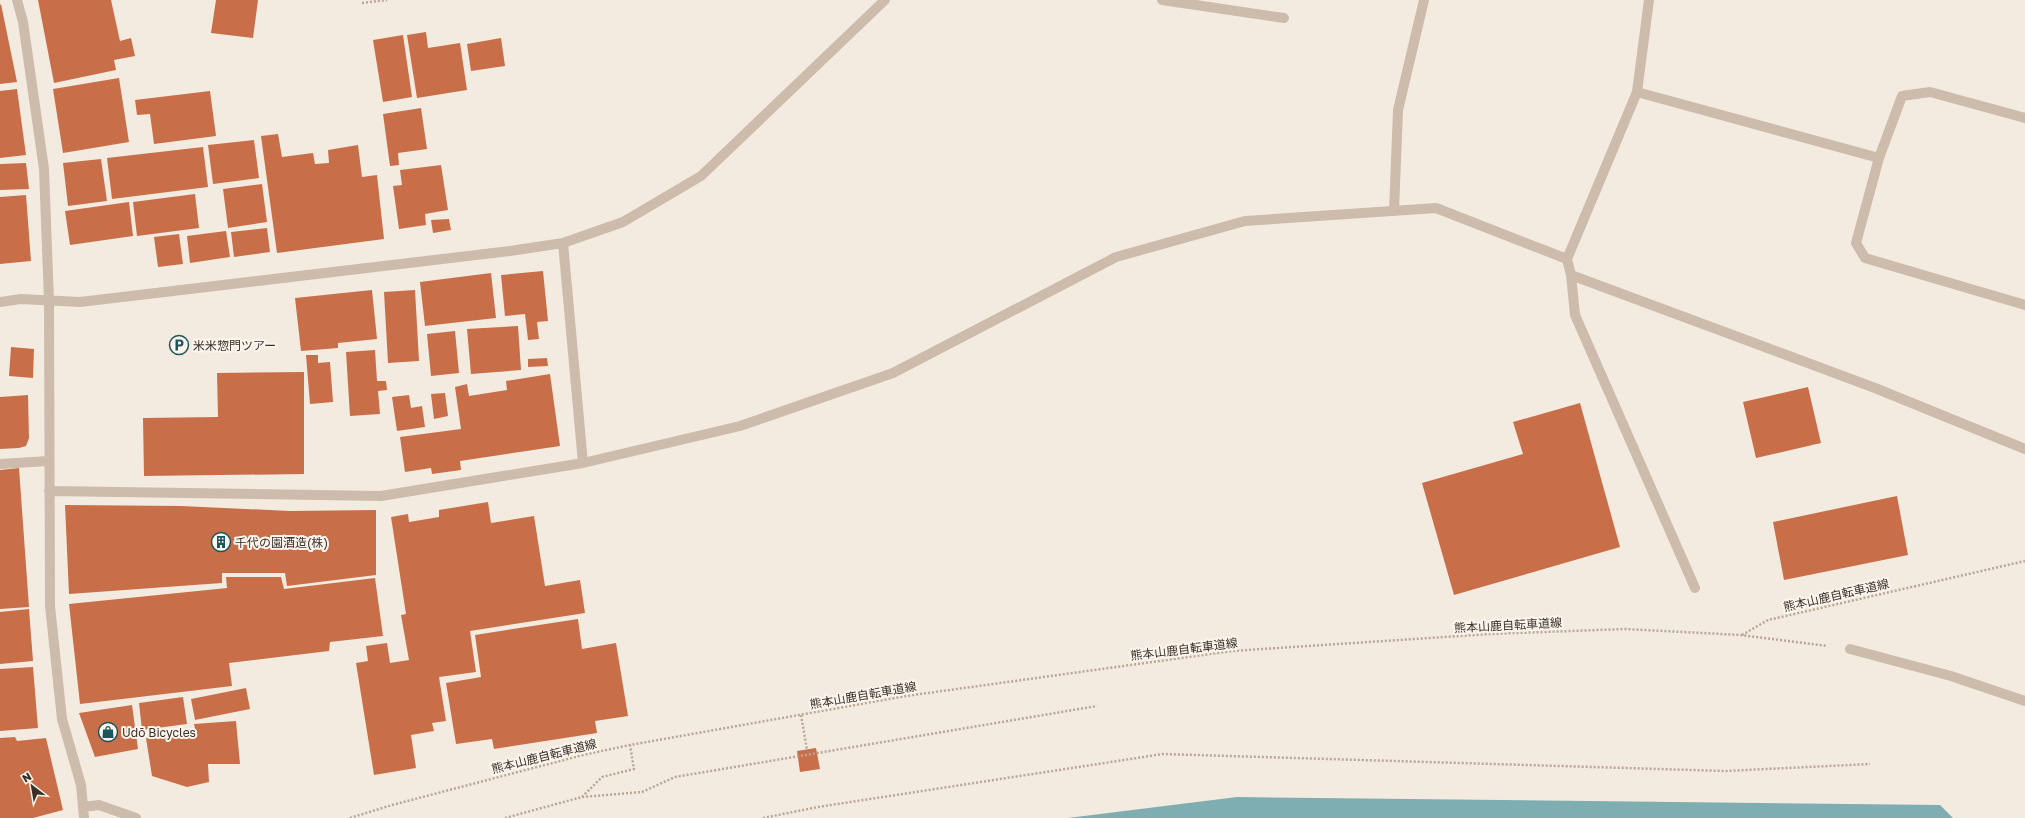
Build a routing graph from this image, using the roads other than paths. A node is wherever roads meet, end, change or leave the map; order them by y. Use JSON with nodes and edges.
{"nodes":[{"id":1,"x":17,"y":0,"type":"edge"},
{"id":2,"x":885,"y":0,"type":"edge"},
{"id":3,"x":1162,"y":0,"type":"edge"},
{"id":4,"x":1424,"y":0,"type":"edge"},
{"id":5,"x":1649,"y":0,"type":"edge"},
{"id":6,"x":1284,"y":18,"type":"dead end"},
{"id":7,"x":1638,"y":92,"type":"junction"},
{"id":8,"x":2025,"y":118,"type":"edge"},
{"id":9,"x":1880,"y":158,"type":"junction"},
{"id":10,"x":1394,"y":211,"type":"junction"},
{"id":11,"x":563,"y":243,"type":"junction"},
{"id":12,"x":1567,"y":259,"type":"junction"},
{"id":13,"x":1571,"y":275,"type":"junction"},
{"id":14,"x":49,"y":301,"type":"junction"},
{"id":15,"x":0,"y":302,"type":"edge"},
{"id":16,"x":2025,"y":305,"type":"edge"},
{"id":17,"x":2025,"y":449,"type":"edge"},
{"id":18,"x":48,"y":461,"type":"junction"},
{"id":19,"x":583,"y":463,"type":"junction"},
{"id":20,"x":0,"y":464,"type":"edge"},
{"id":21,"x":49,"y":491,"type":"junction"},
{"id":22,"x":1695,"y":588,"type":"dead end"},
{"id":23,"x":1850,"y":649,"type":"road end"},
{"id":24,"x":2025,"y":701,"type":"edge"},
{"id":25,"x":83,"y":807,"type":"junction"},
{"id":26,"x":84,"y":818,"type":"edge"},
{"id":27,"x":136,"y":818,"type":"edge"}],
"edges":[{"from":1,"to":14,"type":"street"},
{"from":2,"to":11,"type":"street"},
{"from":3,"to":6,"type":"street"},
{"from":4,"to":10,"type":"street"},
{"from":5,"to":7,"type":"street"},
{"from":7,"to":9,"type":"street"},
{"from":7,"to":12,"type":"street"},
{"from":8,"to":9,"type":"street"},
{"from":9,"to":16,"type":"street"},
{"from":10,"to":12,"type":"street"},
{"from":10,"to":19,"type":"street"},
{"from":11,"to":14,"type":"street"},
{"from":11,"to":19,"type":"street"},
{"from":12,"to":13,"type":"street"},
{"from":13,"to":17,"type":"street"},
{"from":13,"to":22,"type":"street"},
{"from":14,"to":15,"type":"street"},
{"from":14,"to":18,"type":"street"},
{"from":18,"to":20,"type":"street"},
{"from":18,"to":21,"type":"street"},
{"from":19,"to":21,"type":"street"},
{"from":21,"to":25,"type":"street"},
{"from":23,"to":24,"type":"street"},
{"from":25,"to":26,"type":"street"},
{"from":25,"to":27,"type":"street"}]}
